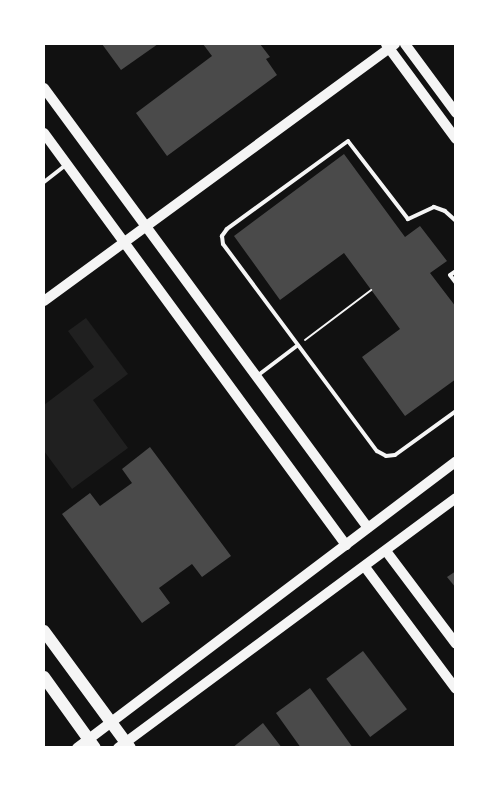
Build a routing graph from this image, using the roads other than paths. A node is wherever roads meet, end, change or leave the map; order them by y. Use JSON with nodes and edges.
{"nodes":[{"id":1,"x":405,"y":44,"type":"edge"},
{"id":2,"x":390,"y":45,"type":"edge"},
{"id":3,"x":44,"y":88,"type":"edge"},
{"id":4,"x":456,"y":113,"type":"edge"},
{"id":5,"x":44,"y":133,"type":"edge"},
{"id":6,"x":456,"y":139,"type":"edge"},
{"id":7,"x":66,"y":165,"type":"junction"},
{"id":8,"x":44,"y":182,"type":"edge"},
{"id":9,"x":456,"y":221,"type":"edge"},
{"id":10,"x":146,"y":227,"type":"junction"},
{"id":11,"x":123,"y":243,"type":"junction"},
{"id":12,"x":456,"y":271,"type":"edge"},
{"id":13,"x":456,"y":283,"type":"edge"},
{"id":14,"x":44,"y":301,"type":"edge"},
{"id":15,"x":298,"y":345,"type":"junction"},
{"id":16,"x":256,"y":376,"type":"junction"},
{"id":17,"x":456,"y":411,"type":"edge"},
{"id":18,"x":456,"y":461,"type":"edge"},
{"id":19,"x":456,"y":498,"type":"edge"},
{"id":20,"x":368,"y":528,"type":"junction"},
{"id":21,"x":346,"y":545,"type":"junction"},
{"id":22,"x":386,"y":551,"type":"junction"},
{"id":23,"x":365,"y":567,"type":"junction"},
{"id":24,"x":44,"y":631,"type":"edge"},
{"id":25,"x":456,"y":644,"type":"edge"},
{"id":26,"x":44,"y":677,"type":"edge"},
{"id":27,"x":456,"y":689,"type":"edge"},
{"id":28,"x":111,"y":722,"type":"junction"},
{"id":29,"x":91,"y":743,"type":"edge"},
{"id":30,"x":124,"y":746,"type":"edge"},
{"id":31,"x":76,"y":747,"type":"edge"}],
"edges":[{"from":1,"to":4,"type":"street"},
{"from":2,"to":6,"type":"street"},
{"from":2,"to":10,"type":"street"},
{"from":3,"to":10,"type":"street"},
{"from":5,"to":7,"type":"street"},
{"from":7,"to":8,"type":"lane"},
{"from":7,"to":11,"type":"street"},
{"from":9,"to":15,"type":"lane"},
{"from":10,"to":11,"type":"street"},
{"from":10,"to":16,"type":"street"},
{"from":11,"to":14,"type":"street"},
{"from":11,"to":21,"type":"street"},
{"from":12,"to":13,"type":"lane"},
{"from":15,"to":16,"type":"lane"},
{"from":15,"to":17,"type":"lane"},
{"from":16,"to":20,"type":"street"},
{"from":18,"to":20,"type":"street"},
{"from":19,"to":22,"type":"street"},
{"from":20,"to":21,"type":"street"},
{"from":21,"to":28,"type":"street"},
{"from":22,"to":23,"type":"street"},
{"from":22,"to":25,"type":"street"},
{"from":23,"to":27,"type":"street"},
{"from":23,"to":30,"type":"street"},
{"from":24,"to":28,"type":"main road"},
{"from":26,"to":29,"type":"main road"},
{"from":28,"to":29,"type":"street"},
{"from":28,"to":30,"type":"main road"},
{"from":29,"to":31,"type":"street"}]}
